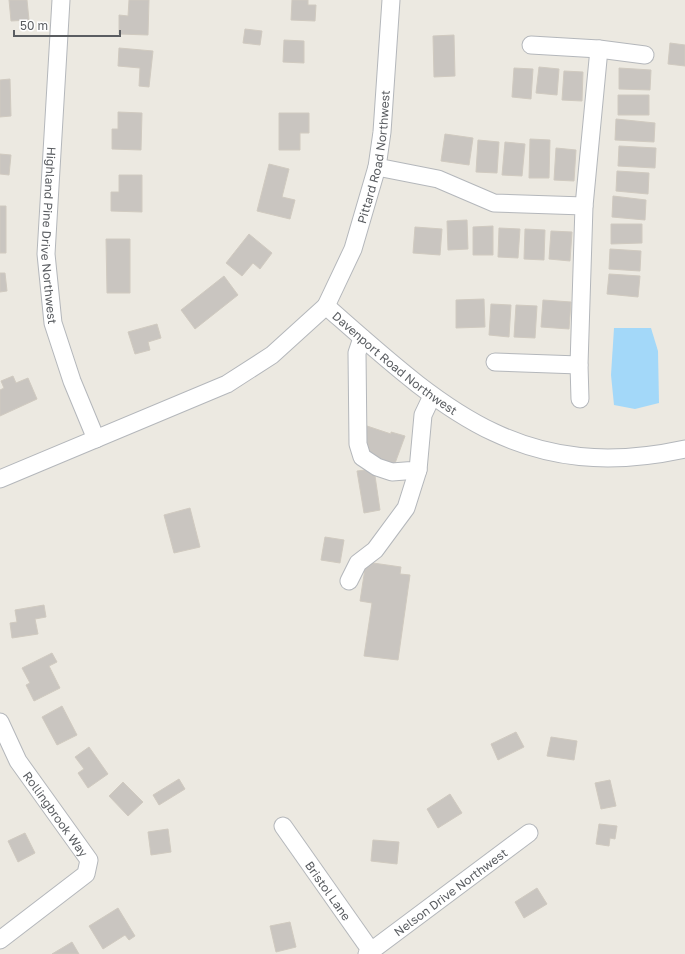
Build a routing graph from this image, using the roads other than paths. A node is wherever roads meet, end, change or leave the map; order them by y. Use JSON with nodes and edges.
{"nodes":[{"id":1,"x":61,"y":0,"type":"edge"},
{"id":2,"x":391,"y":0,"type":"edge"},
{"id":3,"x":531,"y":45,"type":"dead end"},
{"id":4,"x":599,"y":49,"type":"junction"},
{"id":5,"x":645,"y":55,"type":"dead end"},
{"id":6,"x":377,"y":167,"type":"junction"},
{"id":7,"x":584,"y":206,"type":"junction"},
{"id":8,"x":326,"y":306,"type":"junction"},
{"id":9,"x":362,"y":338,"type":"junction"},
{"id":10,"x":495,"y":362,"type":"dead end"},
{"id":11,"x":579,"y":365,"type":"junction"},
{"id":12,"x":432,"y":396,"type":"junction"},
{"id":13,"x":580,"y":398,"type":"dead end"},
{"id":14,"x":96,"y":439,"type":"junction"},
{"id":15,"x":685,"y":449,"type":"edge"},
{"id":16,"x":418,"y":470,"type":"junction"},
{"id":17,"x":0,"y":479,"type":"edge"},
{"id":18,"x":349,"y":581,"type":"dead end"},
{"id":19,"x":0,"y":722,"type":"edge"},
{"id":20,"x":283,"y":826,"type":"dead end"},
{"id":21,"x":529,"y":833,"type":"dead end"},
{"id":22,"x":0,"y":940,"type":"edge"},
{"id":23,"x":369,"y":952,"type":"edge"}],
"edges":[{"from":1,"to":14,"type":"street","name":"Highland Pine Drive Northwest"},
{"from":2,"to":6,"type":"street","name":"Pittard Road Northwest"},
{"from":3,"to":4,"type":"street"},
{"from":4,"to":5,"type":"street"},
{"from":4,"to":7,"type":"street"},
{"from":6,"to":7,"type":"street"},
{"from":6,"to":8,"type":"street","name":"Pittard Road Northwest"},
{"from":7,"to":11,"type":"street"},
{"from":8,"to":9,"type":"street","name":"Davenport Road Northwest"},
{"from":8,"to":14,"type":"street","name":"Davenport Road Northwest"},
{"from":9,"to":12,"type":"street","name":"Davenport Road Northwest"},
{"from":9,"to":16,"type":"street"},
{"from":10,"to":11,"type":"street"},
{"from":11,"to":13,"type":"street"},
{"from":12,"to":15,"type":"street","name":"Davenport Road Northwest"},
{"from":12,"to":16,"type":"street"},
{"from":14,"to":17,"type":"street","name":"Davenport Road Northwest"},
{"from":16,"to":18,"type":"street"},
{"from":19,"to":22,"type":"street","name":"Rollingbrook Way"},
{"from":20,"to":23,"type":"street","name":"Bristol Lane"},
{"from":21,"to":23,"type":"street","name":"Nelson Drive Northwest"}]}
